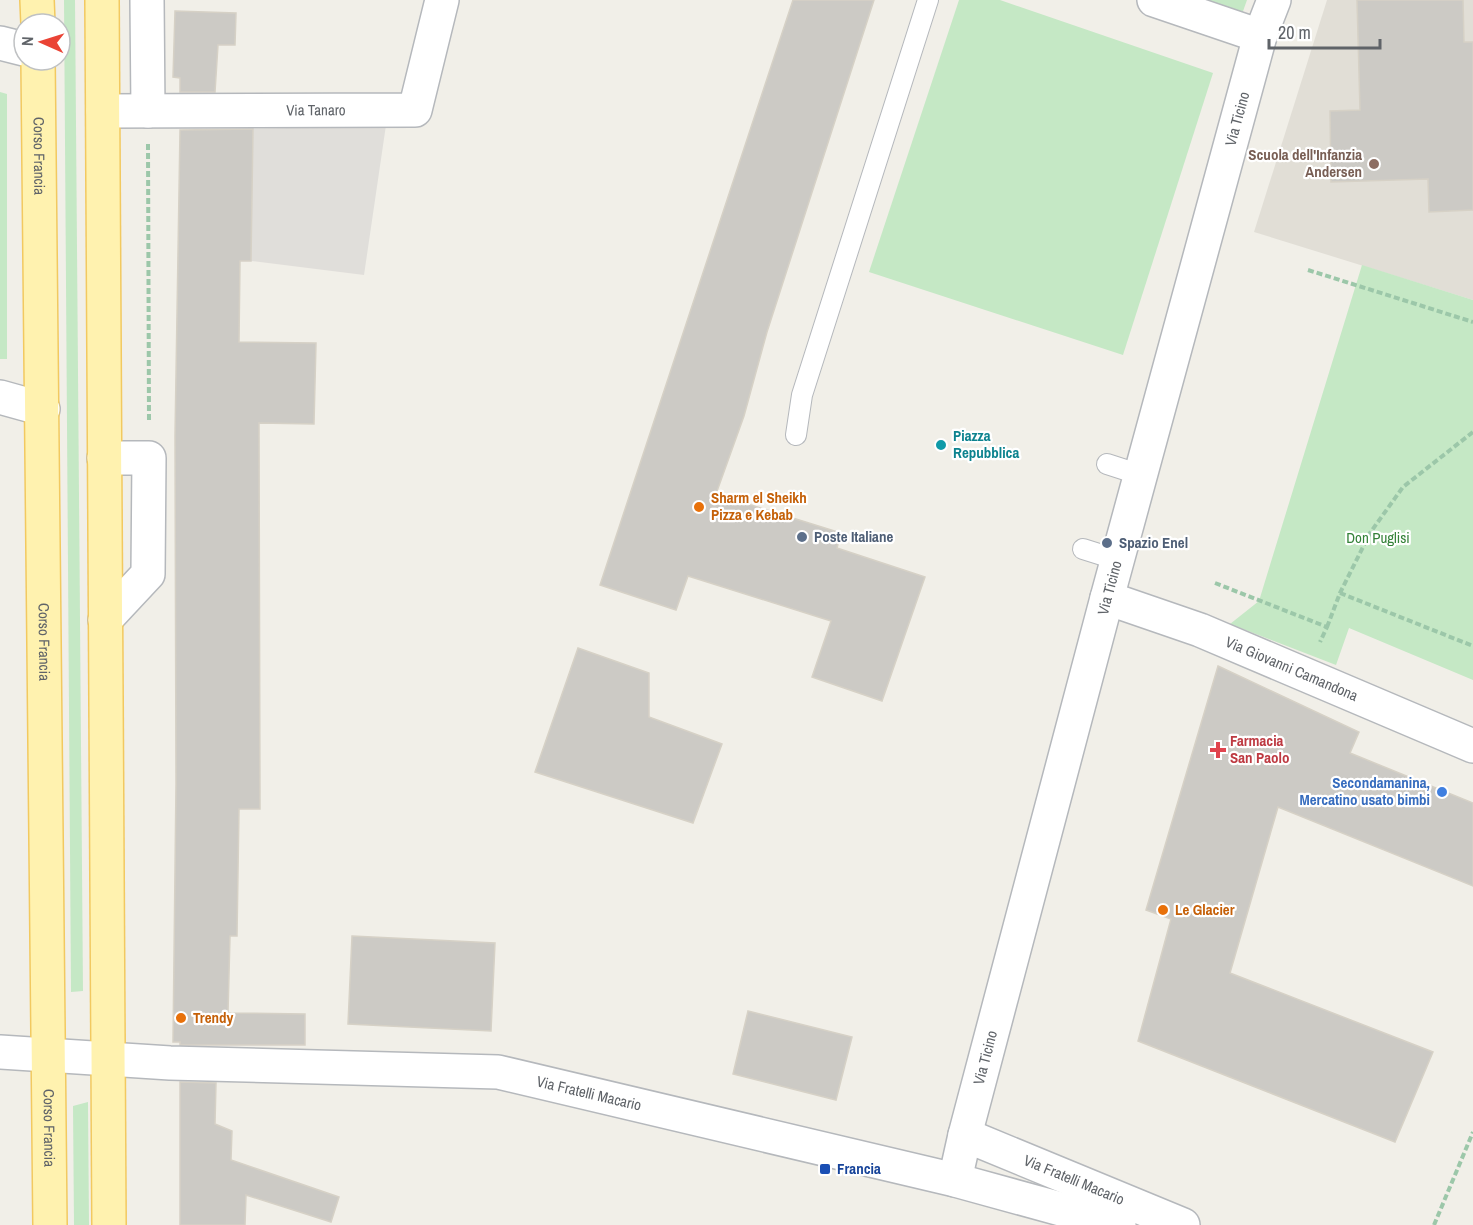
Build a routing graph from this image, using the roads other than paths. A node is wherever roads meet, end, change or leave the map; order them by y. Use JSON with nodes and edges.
{"nodes":[{"id":1,"x":102,"y":0,"type":"edge"},
{"id":2,"x":147,"y":0,"type":"edge"},
{"id":3,"x":442,"y":0,"type":"edge"},
{"id":4,"x":928,"y":0,"type":"edge"},
{"id":5,"x":1154,"y":0,"type":"edge"},
{"id":6,"x":1274,"y":0,"type":"edge"},
{"id":7,"x":1260,"y":36,"type":"junction"},
{"id":8,"x":38,"y":72,"type":"edge"},
{"id":9,"x":103,"y":111,"type":"junction"},
{"id":10,"x":148,"y":111,"type":"junction"},
{"id":11,"x":0,"y":397,"type":"edge"},
{"id":12,"x":43,"y":409,"type":"junction"},
{"id":13,"x":796,"y":435,"type":"dead end"},
{"id":14,"x":104,"y":458,"type":"junction"},
{"id":15,"x":1107,"y":464,"type":"dead end"},
{"id":16,"x":1140,"y":474,"type":"junction"},
{"id":17,"x":1083,"y":549,"type":"dead end"},
{"id":18,"x":1118,"y":560,"type":"junction"},
{"id":19,"x":1107,"y":598,"type":"junction"},
{"id":20,"x":105,"y":620,"type":"junction"},
{"id":21,"x":1473,"y":746,"type":"edge"},
{"id":22,"x":0,"y":1052,"type":"edge"},
{"id":23,"x":48,"y":1054,"type":"junction"},
{"id":24,"x":107,"y":1057,"type":"junction"},
{"id":25,"x":965,"y":1135,"type":"junction"},
{"id":26,"x":955,"y":1180,"type":"junction"},
{"id":27,"x":50,"y":1225,"type":"edge"},
{"id":28,"x":109,"y":1225,"type":"edge"},
{"id":29,"x":1119,"y":1225,"type":"edge"},
{"id":30,"x":1183,"y":1225,"type":"edge"}],
"edges":[{"from":1,"to":9,"type":"main road"},
{"from":2,"to":10,"type":"street"},
{"from":3,"to":10,"type":"street","name":"Via Tanaro"},
{"from":4,"to":13,"type":"lane"},
{"from":5,"to":7,"type":"street"},
{"from":6,"to":7,"type":"street","name":"Via Ticino"},
{"from":7,"to":16,"type":"street","name":"Via Ticino"},
{"from":8,"to":12,"type":"main road","name":"Corso Francia"},
{"from":9,"to":10,"type":"street","name":"Via Tanaro"},
{"from":9,"to":14,"type":"main road"},
{"from":11,"to":12,"type":"street"},
{"from":12,"to":23,"type":"main road","name":"Corso Francia"},
{"from":14,"to":20,"type":"main road"},
{"from":14,"to":20,"type":"street"},
{"from":15,"to":16,"type":"lane"},
{"from":16,"to":18,"type":"street","name":"Via Ticino"},
{"from":17,"to":18,"type":"lane"},
{"from":18,"to":19,"type":"street","name":"Via Ticino"},
{"from":19,"to":21,"type":"street","name":"Via Giovanni Camandona"},
{"from":19,"to":25,"type":"street","name":"Via Ticino"},
{"from":20,"to":24,"type":"main road"},
{"from":22,"to":23,"type":"street","name":"Via Fratelli Macario"},
{"from":23,"to":24,"type":"street","name":"Via Fratelli Macario"},
{"from":23,"to":27,"type":"main road","name":"Corso Francia"},
{"from":24,"to":26,"type":"street","name":"Via Fratelli Macario"},
{"from":24,"to":28,"type":"main road"},
{"from":25,"to":26,"type":"street","name":"Via Ticino"},
{"from":25,"to":30,"type":"street","name":"Via Fratelli Macario"},
{"from":26,"to":29,"type":"street","name":"Via Fratelli Macario"}]}
